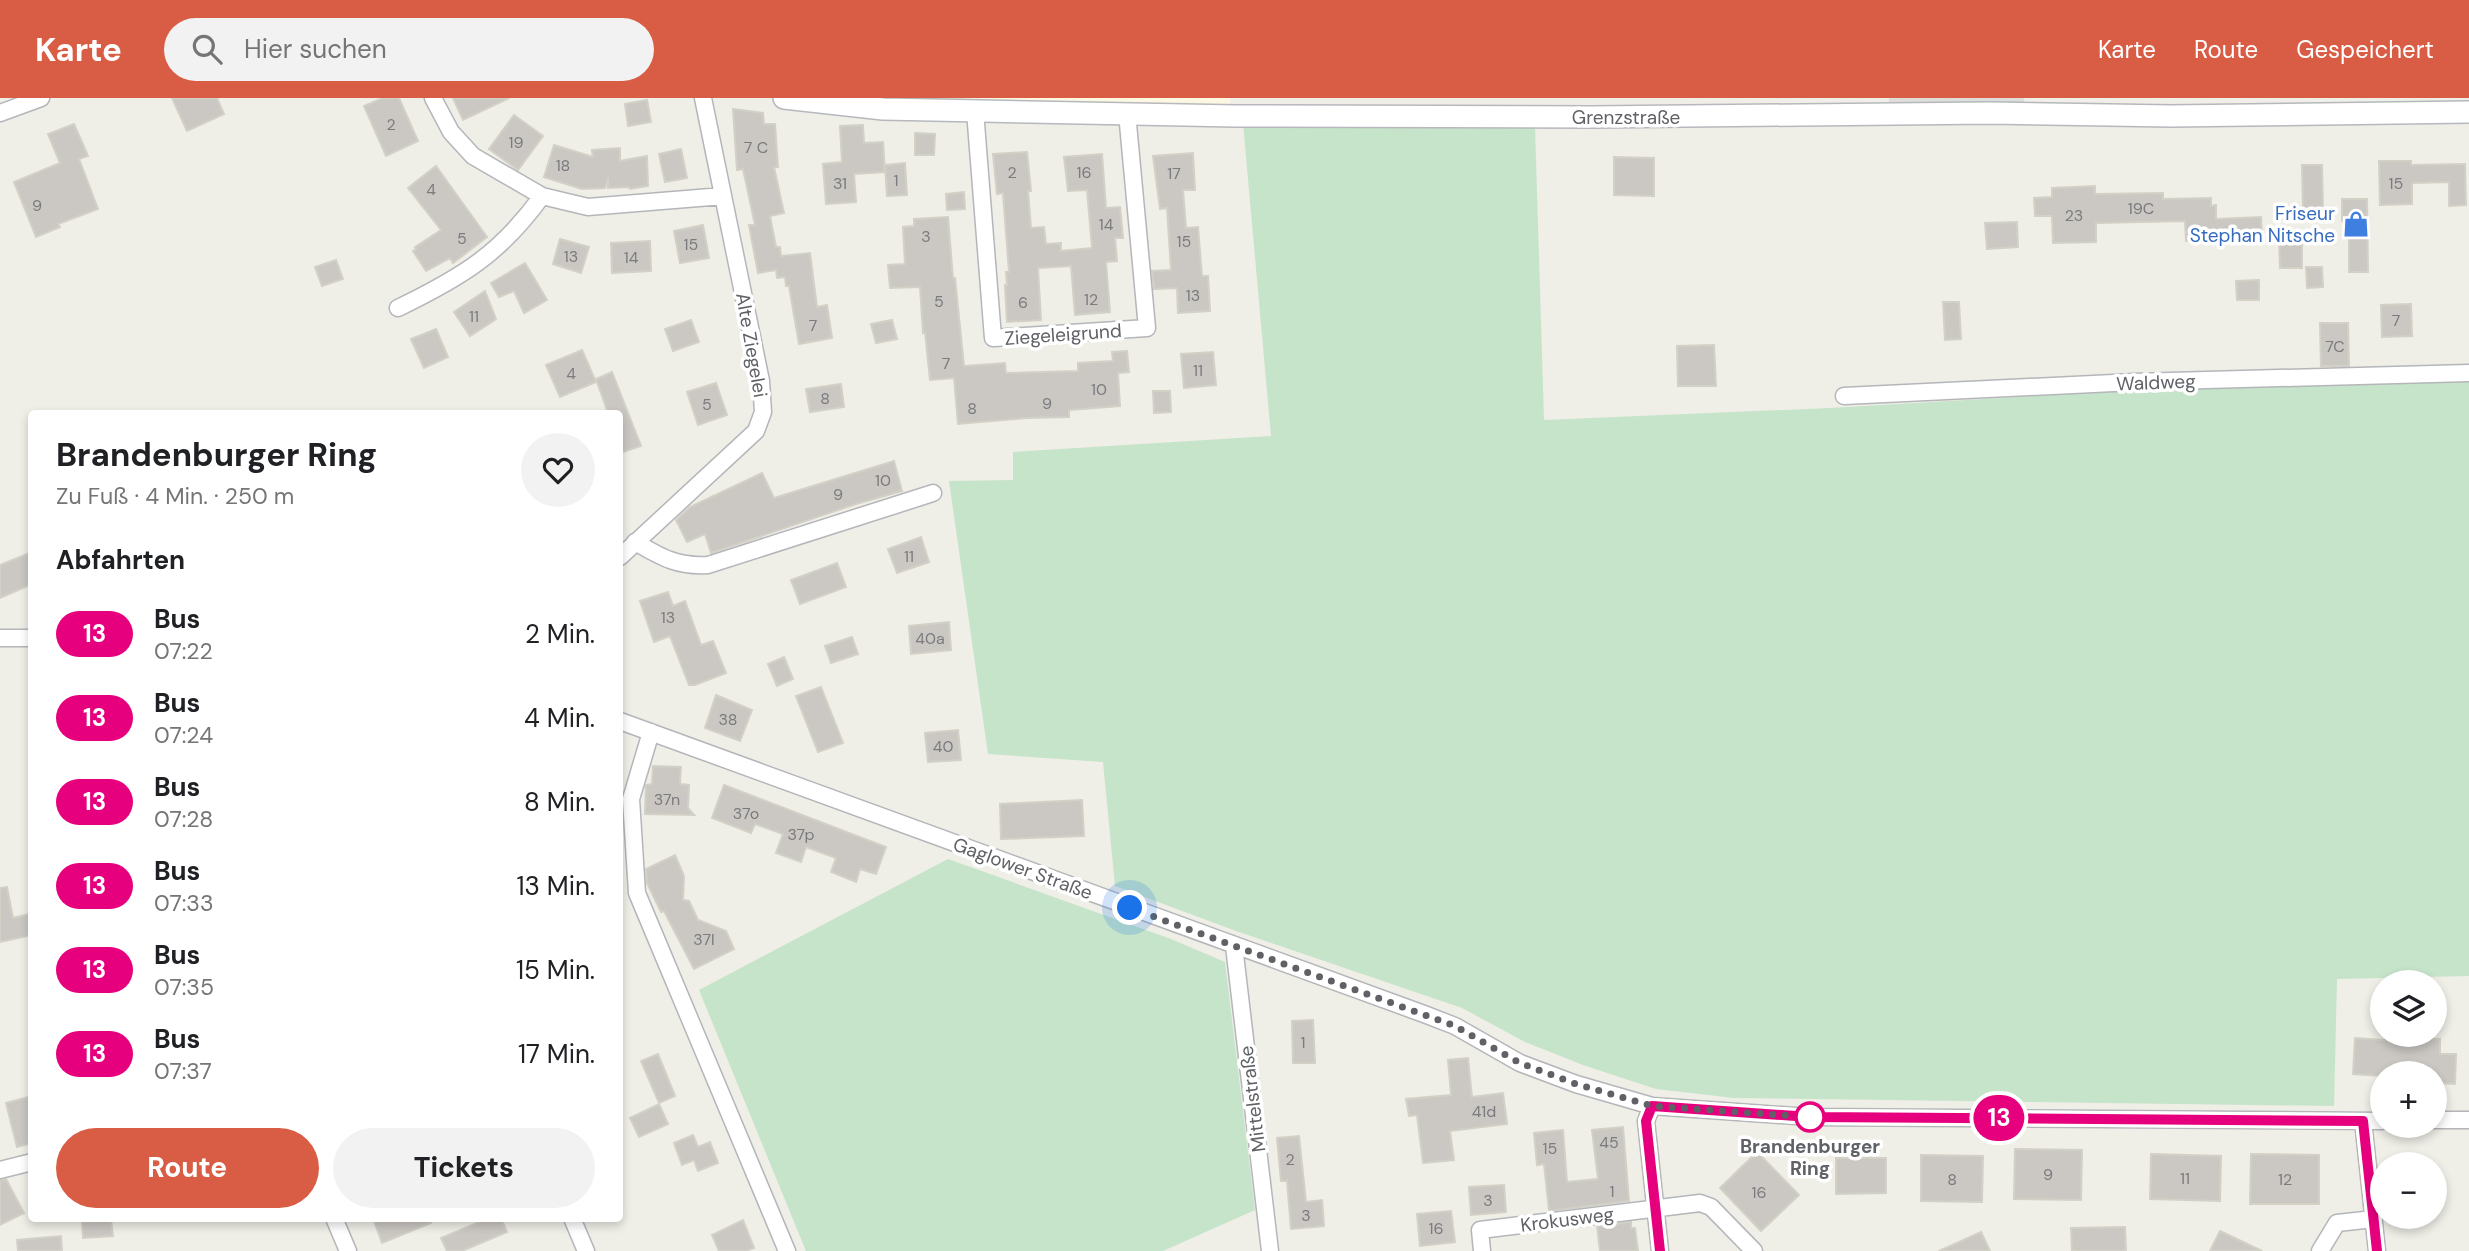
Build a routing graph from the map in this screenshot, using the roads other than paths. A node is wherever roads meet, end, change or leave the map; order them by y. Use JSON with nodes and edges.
{"nodes":[{"id":1,"x":41,"y":98,"type":"edge"},
{"id":2,"x":433,"y":98,"type":"edge"},
{"id":3,"x":703,"y":98,"type":"edge"},
{"id":4,"x":784,"y":98,"type":"edge"},
{"id":5,"x":975,"y":111,"type":"junction"},
{"id":6,"x":2469,"y":112,"type":"edge"},
{"id":7,"x":0,"y":113,"type":"edge"},
{"id":8,"x":1127,"y":114,"type":"junction"},
{"id":9,"x":542,"y":196,"type":"junction"},
{"id":10,"x":723,"y":196,"type":"junction"},
{"id":11,"x":398,"y":308,"type":"dead end"},
{"id":12,"x":2469,"y":373,"type":"edge"},
{"id":13,"x":1844,"y":396,"type":"dead end"},
{"id":14,"x":933,"y":494,"type":"dead end"},
{"id":15,"x":635,"y":542,"type":"junction"},
{"id":16,"x":623,"y":554,"type":"edge"},
{"id":17,"x":0,"y":638,"type":"edge"},
{"id":18,"x":28,"y":638,"type":"edge"},
{"id":19,"x":623,"y":722,"type":"edge"},
{"id":20,"x":651,"y":732,"type":"junction"},
{"id":21,"x":1234,"y":946,"type":"junction"},
{"id":22,"x":1652,"y":1106,"type":"junction"},
{"id":23,"x":2469,"y":1119,"type":"edge"},
{"id":24,"x":2447,"y":1120,"type":"edge"},
{"id":25,"x":2363,"y":1121,"type":"junction"},
{"id":26,"x":2370,"y":1121,"type":"edge"},
{"id":27,"x":28,"y":1163,"type":"edge"},
{"id":28,"x":0,"y":1170,"type":"edge"},
{"id":29,"x":2370,"y":1183,"type":"edge"},
{"id":30,"x":1655,"y":1209,"type":"junction"},
{"id":31,"x":2370,"y":1219,"type":"edge"},
{"id":32,"x":336,"y":1222,"type":"edge"},
{"id":33,"x":574,"y":1222,"type":"edge"},
{"id":34,"x":2375,"y":1229,"type":"edge"},
{"id":35,"x":348,"y":1251,"type":"edge"},
{"id":36,"x":586,"y":1251,"type":"edge"},
{"id":37,"x":787,"y":1251,"type":"edge"},
{"id":38,"x":1270,"y":1251,"type":"edge"},
{"id":39,"x":1482,"y":1251,"type":"edge"},
{"id":40,"x":1660,"y":1251,"type":"edge"},
{"id":41,"x":1754,"y":1251,"type":"edge"},
{"id":42,"x":2320,"y":1251,"type":"edge"},
{"id":43,"x":2377,"y":1251,"type":"edge"}],
"edges":[{"from":1,"to":7,"type":"street"},
{"from":2,"to":9,"type":"street"},
{"from":3,"to":10,"type":"street","name":"Alte Ziegelei"},
{"from":4,"to":5,"type":"street","name":"Grenzstraße"},
{"from":5,"to":8,"type":"street","name":"Grenzstraße"},
{"from":5,"to":8,"type":"street","name":"Ziegeleigrund"},
{"from":6,"to":8,"type":"street","name":"Grenzstraße"},
{"from":9,"to":10,"type":"street"},
{"from":9,"to":11,"type":"street"},
{"from":10,"to":15,"type":"street","name":"Alte Ziegelei"},
{"from":12,"to":13,"type":"street","name":"Waldweg"},
{"from":14,"to":15,"type":"street"},
{"from":15,"to":16,"type":"street","name":"Alte Ziegelei"},
{"from":17,"to":18,"type":"street"},
{"from":19,"to":20,"type":"street","name":"Gaglower Straße"},
{"from":20,"to":21,"type":"street","name":"Gaglower Straße"},
{"from":20,"to":37,"type":"street"},
{"from":21,"to":22,"type":"street","name":"Gaglower Straße"},
{"from":21,"to":38,"type":"street","name":"Mittelstraße"},
{"from":22,"to":25,"type":"street","name":"Gaglower Straße"},
{"from":22,"to":30,"type":"street"},
{"from":23,"to":24,"type":"street"},
{"from":25,"to":26,"type":"street","name":"Gaglower Straße"},
{"from":25,"to":29,"type":"street"},
{"from":27,"to":28,"type":"street"},
{"from":30,"to":39,"type":"street","name":"Krokusweg"},
{"from":30,"to":40,"type":"street"},
{"from":30,"to":41,"type":"street","name":"Krokusweg"},
{"from":31,"to":42,"type":"street"},
{"from":32,"to":35,"type":"street"},
{"from":33,"to":36,"type":"street"},
{"from":34,"to":43,"type":"street"}]}
